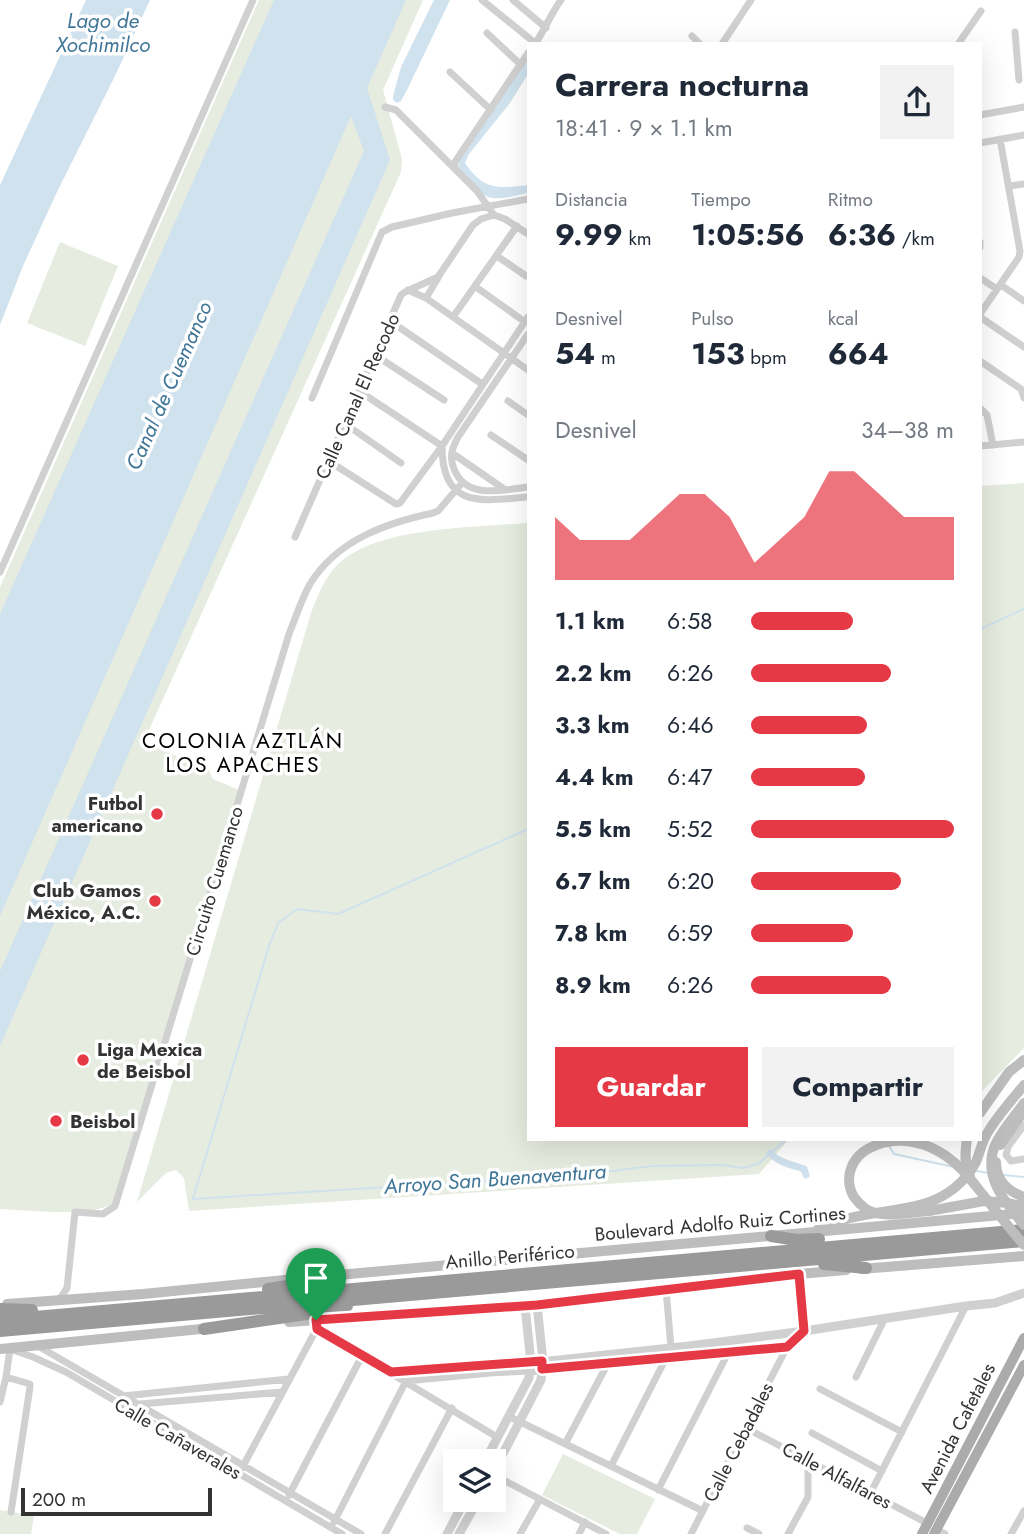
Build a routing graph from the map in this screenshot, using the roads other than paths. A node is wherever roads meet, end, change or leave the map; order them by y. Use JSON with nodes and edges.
{"nodes":[{"id":1,"x":253,"y":0,"type":"edge"},
{"id":2,"x":482,"y":0,"type":"edge"},
{"id":3,"x":513,"y":0,"type":"edge"},
{"id":4,"x":561,"y":0,"type":"edge"},
{"id":5,"x":751,"y":0,"type":"edge"},
{"id":6,"x":981,"y":11,"type":"dead end"},
{"id":7,"x":546,"y":28,"type":"junction"},
{"id":8,"x":1015,"y":32,"type":"dead end"},
{"id":9,"x":487,"y":33,"type":"dead end"},
{"id":10,"x":692,"y":36,"type":"dead end"},
{"id":11,"x":534,"y":42,"type":"edge"},
{"id":12,"x":536,"y":42,"type":"edge"},
{"id":13,"x":698,"y":42,"type":"edge"},
{"id":14,"x":723,"y":42,"type":"edge"},
{"id":15,"x":959,"y":42,"type":"edge"},
{"id":16,"x":527,"y":55,"type":"edge"},
{"id":17,"x":1021,"y":62,"type":"edge"},
{"id":18,"x":521,"y":65,"type":"junction"},
{"id":19,"x":450,"y":72,"type":"dead end"},
{"id":20,"x":1019,"y":80,"type":"dead end"},
{"id":21,"x":385,"y":107,"type":"dead end"},
{"id":22,"x":1024,"y":107,"type":"edge"},
{"id":23,"x":491,"y":110,"type":"junction"},
{"id":24,"x":982,"y":115,"type":"edge"},
{"id":25,"x":1024,"y":135,"type":"edge"},
{"id":26,"x":1000,"y":139,"type":"junction"},
{"id":27,"x":982,"y":143,"type":"edge"},
{"id":28,"x":456,"y":163,"type":"junction"},
{"id":29,"x":1024,"y":184,"type":"edge"},
{"id":30,"x":1009,"y":186,"type":"junction"},
{"id":31,"x":527,"y":199,"type":"edge"},
{"id":32,"x":488,"y":206,"type":"junction"},
{"id":33,"x":494,"y":215,"type":"junction"},
{"id":34,"x":517,"y":226,"type":"junction"},
{"id":35,"x":527,"y":233,"type":"edge"},
{"id":36,"x":497,"y":256,"type":"junction"},
{"id":37,"x":526,"y":276,"type":"dead end"},
{"id":38,"x":438,"y":277,"type":"junction"},
{"id":39,"x":982,"y":279,"type":"edge"},
{"id":40,"x":476,"y":287,"type":"junction"},
{"id":41,"x":999,"y":287,"type":"junction"},
{"id":42,"x":408,"y":290,"type":"junction"},
{"id":43,"x":426,"y":299,"type":"junction"},
{"id":44,"x":1024,"y":301,"type":"edge"},
{"id":45,"x":982,"y":310,"type":"edge"},
{"id":46,"x":982,"y":312,"type":"edge"},
{"id":47,"x":453,"y":317,"type":"junction"},
{"id":48,"x":527,"y":320,"type":"edge"},
{"id":49,"x":390,"y":321,"type":"junction"},
{"id":50,"x":527,"y":336,"type":"edge"},
{"id":51,"x":1024,"y":347,"type":"edge"},
{"id":52,"x":504,"y":353,"type":"junction"},
{"id":53,"x":375,"y":355,"type":"junction"},
{"id":54,"x":512,"y":358,"type":"junction"},
{"id":55,"x":982,"y":362,"type":"edge"},
{"id":56,"x":527,"y":369,"type":"edge"},
{"id":57,"x":482,"y":384,"type":"junction"},
{"id":58,"x":359,"y":391,"type":"junction"},
{"id":59,"x":312,"y":398,"type":"dead end"},
{"id":60,"x":1024,"y":398,"type":"edge"},
{"id":61,"x":444,"y":400,"type":"dead end"},
{"id":62,"x":508,"y":401,"type":"dead end"},
{"id":63,"x":982,"y":410,"type":"edge"},
{"id":64,"x":527,"y":414,"type":"edge"},
{"id":65,"x":344,"y":423,"type":"junction"},
{"id":66,"x":491,"y":435,"type":"dead end"},
{"id":67,"x":1024,"y":442,"type":"edge"},
{"id":68,"x":993,"y":445,"type":"junction"},
{"id":69,"x":442,"y":446,"type":"junction"},
{"id":70,"x":982,"y":446,"type":"edge"},
{"id":71,"x":452,"y":453,"type":"junction"},
{"id":72,"x":527,"y":459,"type":"edge"},
{"id":73,"x":327,"y":460,"type":"junction"},
{"id":74,"x":401,"y":463,"type":"dead end"},
{"id":75,"x":462,"y":483,"type":"junction"},
{"id":76,"x":527,"y":487,"type":"edge"},
{"id":77,"x":505,"y":489,"type":"junction"},
{"id":78,"x":455,"y":491,"type":"junction"},
{"id":79,"x":527,"y":497,"type":"edge"},
{"id":80,"x":295,"y":537,"type":"dead end"},
{"id":81,"x":0,"y":572,"type":"edge"},
{"id":82,"x":1024,"y":1060,"type":"edge"},
{"id":83,"x":1024,"y":1085,"type":"edge"},
{"id":84,"x":1024,"y":1103,"type":"edge"},
{"id":85,"x":982,"y":1111,"type":"edge"},
{"id":86,"x":1024,"y":1111,"type":"edge"},
{"id":87,"x":1024,"y":1125,"type":"edge"},
{"id":88,"x":967,"y":1141,"type":"edge"},
{"id":89,"x":1024,"y":1159,"type":"edge"},
{"id":90,"x":973,"y":1183,"type":"junction"},
{"id":91,"x":1024,"y":1197,"type":"edge"},
{"id":92,"x":1024,"y":1207,"type":"edge"},
{"id":93,"x":1024,"y":1213,"type":"edge"},
{"id":94,"x":1024,"y":1227,"type":"edge"},
{"id":95,"x":812,"y":1232,"type":"junction"},
{"id":96,"x":771,"y":1236,"type":"junction"},
{"id":97,"x":875,"y":1242,"type":"junction"},
{"id":98,"x":1024,"y":1243,"type":"edge"},
{"id":99,"x":1022,"y":1257,"type":"edge"},
{"id":100,"x":793,"y":1261,"type":"junction"},
{"id":101,"x":866,"y":1268,"type":"junction"},
{"id":102,"x":799,"y":1274,"type":"junction"},
{"id":103,"x":333,"y":1275,"type":"junction"},
{"id":104,"x":67,"y":1288,"type":"junction"},
{"id":105,"x":666,"y":1290,"type":"junction"},
{"id":106,"x":1024,"y":1293,"type":"edge"},
{"id":107,"x":388,"y":1296,"type":"junction"},
{"id":108,"x":248,"y":1298,"type":"junction"},
{"id":109,"x":76,"y":1299,"type":"junction"},
{"id":110,"x":59,"y":1300,"type":"junction"},
{"id":111,"x":537,"y":1305,"type":"junction"},
{"id":112,"x":525,"y":1306,"type":"junction"},
{"id":113,"x":966,"y":1306,"type":"junction"},
{"id":114,"x":0,"y":1307,"type":"edge"},
{"id":115,"x":57,"y":1315,"type":"junction"},
{"id":116,"x":885,"y":1318,"type":"junction"},
{"id":117,"x":0,"y":1320,"type":"edge"},
{"id":118,"x":317,"y":1324,"type":"junction"},
{"id":119,"x":204,"y":1329,"type":"junction"},
{"id":120,"x":0,"y":1331,"type":"edge"},
{"id":121,"x":804,"y":1331,"type":"junction"},
{"id":122,"x":1024,"y":1338,"type":"edge"},
{"id":123,"x":38,"y":1346,"type":"junction"},
{"id":124,"x":1024,"y":1346,"type":"edge"},
{"id":125,"x":787,"y":1347,"type":"junction"},
{"id":126,"x":671,"y":1348,"type":"junction"},
{"id":127,"x":5,"y":1349,"type":"edge"},
{"id":128,"x":689,"y":1351,"type":"junction"},
{"id":129,"x":728,"y":1353,"type":"junction"},
{"id":130,"x":362,"y":1356,"type":"junction"},
{"id":131,"x":666,"y":1358,"type":"junction"},
{"id":132,"x":63,"y":1361,"type":"junction"},
{"id":133,"x":576,"y":1362,"type":"junction"},
{"id":134,"x":608,"y":1363,"type":"junction"},
{"id":135,"x":542,"y":1365,"type":"junction"},
{"id":136,"x":1024,"y":1365,"type":"edge"},
{"id":137,"x":530,"y":1367,"type":"junction"},
{"id":138,"x":490,"y":1368,"type":"junction"},
{"id":139,"x":58,"y":1369,"type":"junction"},
{"id":140,"x":391,"y":1372,"type":"junction"},
{"id":141,"x":1024,"y":1373,"type":"edge"},
{"id":142,"x":6,"y":1377,"type":"junction"},
{"id":143,"x":856,"y":1377,"type":"dead end"},
{"id":144,"x":289,"y":1379,"type":"junction"},
{"id":145,"x":405,"y":1385,"type":"junction"},
{"id":146,"x":523,"y":1388,"type":"junction"},
{"id":147,"x":820,"y":1389,"type":"dead end"},
{"id":148,"x":282,"y":1392,"type":"junction"},
{"id":149,"x":534,"y":1394,"type":"junction"},
{"id":150,"x":123,"y":1395,"type":"junction"},
{"id":151,"x":0,"y":1402,"type":"edge"},
{"id":152,"x":116,"y":1402,"type":"junction"},
{"id":153,"x":139,"y":1405,"type":"junction"},
{"id":154,"x":130,"y":1410,"type":"junction"},
{"id":155,"x":450,"y":1411,"type":"junction"},
{"id":156,"x":508,"y":1416,"type":"junction"},
{"id":157,"x":519,"y":1422,"type":"junction"},
{"id":158,"x":746,"y":1428,"type":"junction"},
{"id":159,"x":902,"y":1432,"type":"junction"},
{"id":160,"x":812,"y":1433,"type":"dead end"},
{"id":161,"x":498,"y":1437,"type":"junction"},
{"id":162,"x":565,"y":1444,"type":"junction"},
{"id":163,"x":492,"y":1449,"type":"edge"},
{"id":164,"x":506,"y":1449,"type":"edge"},
{"id":165,"x":808,"y":1460,"type":"junction"},
{"id":166,"x":244,"y":1465,"type":"junction"},
{"id":167,"x":611,"y":1466,"type":"junction"},
{"id":168,"x":882,"y":1471,"type":"junction"},
{"id":169,"x":240,"y":1474,"type":"junction"},
{"id":170,"x":506,"y":1480,"type":"edge"},
{"id":171,"x":658,"y":1490,"type":"junction"},
{"id":172,"x":290,"y":1493,"type":"junction"},
{"id":173,"x":870,"y":1494,"type":"junction"},
{"id":174,"x":540,"y":1499,"type":"junction"},
{"id":175,"x":287,"y":1502,"type":"junction"},
{"id":176,"x":703,"y":1511,"type":"junction"},
{"id":177,"x":1024,"y":1511,"type":"edge"},
{"id":178,"x":12,"y":1512,"type":"dead end"},
{"id":179,"x":459,"y":1512,"type":"edge"},
{"id":180,"x":471,"y":1512,"type":"edge"},
{"id":181,"x":933,"y":1512,"type":"junction"},
{"id":182,"x":585,"y":1522,"type":"junction"},
{"id":183,"x":927,"y":1523,"type":"junction"},
{"id":184,"x":334,"y":1524,"type":"junction"},
{"id":185,"x":747,"y":1528,"type":"dead end"},
{"id":186,"x":386,"y":1533,"type":"edge"},
{"id":187,"x":342,"y":1534,"type":"edge"},
{"id":188,"x":360,"y":1534,"type":"edge"},
{"id":189,"x":447,"y":1534,"type":"edge"},
{"id":190,"x":459,"y":1534,"type":"edge"},
{"id":191,"x":520,"y":1534,"type":"edge"},
{"id":192,"x":579,"y":1534,"type":"edge"},
{"id":193,"x":606,"y":1534,"type":"edge"},
{"id":194,"x":691,"y":1534,"type":"edge"},
{"id":195,"x":759,"y":1534,"type":"edge"},
{"id":196,"x":788,"y":1534,"type":"edge"},
{"id":197,"x":922,"y":1534,"type":"edge"},
{"id":198,"x":940,"y":1534,"type":"edge"},
{"id":199,"x":1011,"y":1534,"type":"edge"}],
"edges":[{"from":1,"to":81,"type":"street"},
{"from":2,"to":11,"type":"street"},
{"from":3,"to":7,"type":"street"},
{"from":4,"to":7,"type":"street"},
{"from":5,"to":14,"type":"street"},
{"from":6,"to":15,"type":"street"},
{"from":7,"to":12,"type":"street"},
{"from":8,"to":17,"type":"street"},
{"from":9,"to":18,"type":"street"},
{"from":10,"to":13,"type":"street"},
{"from":16,"to":18,"type":"street"},
{"from":17,"to":20,"type":"street"},
{"from":18,"to":23,"type":"street"},
{"from":19,"to":23,"type":"street"},
{"from":21,"to":28,"type":"street"},
{"from":22,"to":24,"type":"street"},
{"from":23,"to":28,"type":"street"},
{"from":25,"to":26,"type":"street"},
{"from":26,"to":27,"type":"street"},
{"from":26,"to":30,"type":"street"},
{"from":28,"to":32,"type":"street"},
{"from":29,"to":30,"type":"street"},
{"from":30,"to":41,"type":"street"},
{"from":31,"to":32,"type":"street"},
{"from":32,"to":33,"type":"street"},
{"from":32,"to":59,"type":"street"},
{"from":33,"to":34,"type":"street"},
{"from":33,"to":38,"type":"street"},
{"from":34,"to":35,"type":"street"},
{"from":34,"to":36,"type":"street"},
{"from":36,"to":37,"type":"street"},
{"from":36,"to":40,"type":"street"},
{"from":38,"to":42,"type":"street","name":"Calle Canal El Recodo"},
{"from":38,"to":43,"type":"street"},
{"from":39,"to":41,"type":"street"},
{"from":40,"to":47,"type":"street"},
{"from":40,"to":48,"type":"street"},
{"from":41,"to":44,"type":"street"},
{"from":41,"to":45,"type":"street"},
{"from":42,"to":43,"type":"street"},
{"from":42,"to":49,"type":"street","name":"Calle Canal El Recodo"},
{"from":43,"to":47,"type":"street"},
{"from":46,"to":51,"type":"street"},
{"from":47,"to":52,"type":"street"},
{"from":48,"to":52,"type":"street"},
{"from":49,"to":53,"type":"street","name":"Calle Canal El Recodo"},
{"from":49,"to":57,"type":"street"},
{"from":50,"to":54,"type":"street"},
{"from":52,"to":54,"type":"street"},
{"from":52,"to":57,"type":"street"},
{"from":53,"to":58,"type":"street","name":"Calle Canal El Recodo"},
{"from":53,"to":61,"type":"street"},
{"from":54,"to":56,"type":"street"},
{"from":54,"to":71,"type":"street"},
{"from":55,"to":60,"type":"street"},
{"from":57,"to":69,"type":"street"},
{"from":58,"to":65,"type":"street","name":"Calle Canal El Recodo"},
{"from":58,"to":69,"type":"street"},
{"from":62,"to":64,"type":"street"},
{"from":63,"to":68,"type":"street"},
{"from":65,"to":73,"type":"street","name":"Calle Canal El Recodo"},
{"from":65,"to":74,"type":"street"},
{"from":66,"to":72,"type":"street"},
{"from":67,"to":68,"type":"street"},
{"from":68,"to":70,"type":"street"},
{"from":69,"to":73,"type":"street"},
{"from":69,"to":78,"type":"street"},
{"from":71,"to":75,"type":"street"},
{"from":71,"to":77,"type":"street"},
{"from":73,"to":80,"type":"street","name":"Calle Canal El Recodo"},
{"from":75,"to":77,"type":"street"},
{"from":75,"to":78,"type":"street","name":"Circuito Cuemanco"},
{"from":76,"to":77,"type":"street"},
{"from":78,"to":79,"type":"street"},
{"from":78,"to":104,"type":"street","name":"Circuito Cuemanco"},
{"from":82,"to":85,"type":"main road"},
{"from":83,"to":95,"type":"main road"},
{"from":84,"to":94,"type":"main road","bridge":true},
{"from":86,"to":91,"type":"main road"},
{"from":87,"to":89,"type":"street"},
{"from":88,"to":90,"type":"main road","bridge":true},
{"from":90,"to":92,"type":"main road","bridge":true},
{"from":90,"to":98,"type":"main road","bridge":true},
{"from":93,"to":95,"type":"main road","name":"Boulevard Adolfo Ruiz Cortines"},
{"from":94,"to":97,"type":"highway","name":"Anillo Periférico"},
{"from":95,"to":96,"type":"main road","name":"Boulevard Adolfo Ruiz Cortines"},
{"from":96,"to":97,"type":"highway"},
{"from":96,"to":103,"type":"main road","name":"Boulevard Adolfo Ruiz Cortines"},
{"from":97,"to":108,"type":"highway","name":"Anillo Periférico"},
{"from":98,"to":100,"type":"highway","name":"Anillo Periférico"},
{"from":99,"to":101,"type":"main road"},
{"from":100,"to":101,"type":"highway"},
{"from":100,"to":107,"type":"highway","name":"Anillo Periférico"},
{"from":101,"to":102,"type":"main road"},
{"from":102,"to":105,"type":"main road"},
{"from":102,"to":121,"type":"street"},
{"from":103,"to":108,"type":"highway"},
{"from":103,"to":109,"type":"main road","name":"Boulevard Adolfo Ruiz Cortines"},
{"from":104,"to":109,"type":"street"},
{"from":104,"to":110,"type":"street","name":"Circuito Cuemanco"},
{"from":105,"to":111,"type":"main road"},
{"from":105,"to":126,"type":"street"},
{"from":106,"to":113,"type":"street"},
{"from":107,"to":119,"type":"highway"},
{"from":107,"to":120,"type":"highway","name":"Anillo Periférico"},
{"from":108,"to":115,"type":"highway","name":"Anillo Periférico"},
{"from":109,"to":110,"type":"main road","name":"Boulevard Adolfo Ruiz Cortines"},
{"from":110,"to":114,"type":"main road","name":"Boulevard Adolfo Ruiz Cortines"},
{"from":111,"to":112,"type":"main road"},
{"from":111,"to":135,"type":"street"},
{"from":112,"to":118,"type":"main road"},
{"from":112,"to":137,"type":"street"},
{"from":113,"to":116,"type":"street"},
{"from":113,"to":159,"type":"street"},
{"from":114,"to":115,"type":"highway"},
{"from":115,"to":117,"type":"highway","name":"Anillo Periférico"},
{"from":116,"to":121,"type":"street"},
{"from":116,"to":143,"type":"street"},
{"from":118,"to":119,"type":"main road"},
{"from":118,"to":130,"type":"street"},
{"from":118,"to":144,"type":"street"},
{"from":119,"to":123,"type":"main road"},
{"from":121,"to":125,"type":"street","name":"Calle Cebadales"},
{"from":121,"to":128,"type":"street"},
{"from":122,"to":181,"type":"main road","name":"Avenida Cafetales"},
{"from":123,"to":127,"type":"main road"},
{"from":123,"to":132,"type":"street","name":"Calle Cañaverales"},
{"from":124,"to":181,"type":"main road"},
{"from":125,"to":129,"type":"street"},
{"from":125,"to":158,"type":"street","name":"Calle Cebadales"},
{"from":126,"to":128,"type":"street"},
{"from":126,"to":133,"type":"street"},
{"from":127,"to":139,"type":"street","name":"Calle Cañaverales"},
{"from":127,"to":142,"type":"street"},
{"from":128,"to":129,"type":"street"},
{"from":128,"to":131,"type":"street"},
{"from":129,"to":171,"type":"street"},
{"from":130,"to":140,"type":"street"},
{"from":130,"to":172,"type":"street"},
{"from":131,"to":134,"type":"street"},
{"from":131,"to":167,"type":"street"},
{"from":132,"to":139,"type":"street"},
{"from":132,"to":150,"type":"street","name":"Calle Cañaverales"},
{"from":133,"to":134,"type":"street"},
{"from":133,"to":135,"type":"street"},
{"from":134,"to":162,"type":"street"},
{"from":135,"to":137,"type":"street"},
{"from":135,"to":149,"type":"street"},
{"from":136,"to":198,"type":"main road"},
{"from":137,"to":138,"type":"street"},
{"from":137,"to":146,"type":"street"},
{"from":138,"to":140,"type":"street"},
{"from":138,"to":145,"type":"street"},
{"from":139,"to":152,"type":"street","name":"Calle Cañaverales"},
{"from":140,"to":145,"type":"street"},
{"from":141,"to":198,"type":"main road","name":"Avenida Cafetales"},
{"from":142,"to":151,"type":"street"},
{"from":142,"to":178,"type":"street"},
{"from":144,"to":148,"type":"street"},
{"from":144,"to":150,"type":"street"},
{"from":145,"to":155,"type":"street"},
{"from":145,"to":184,"type":"street"},
{"from":146,"to":149,"type":"street"},
{"from":146,"to":156,"type":"street"},
{"from":147,"to":159,"type":"street"},
{"from":148,"to":153,"type":"street"},
{"from":148,"to":166,"type":"street"},
{"from":149,"to":157,"type":"street"},
{"from":150,"to":152,"type":"street"},
{"from":150,"to":153,"type":"street","name":"Calle Cañaverales"},
{"from":152,"to":154,"type":"street","name":"Calle Cañaverales"},
{"from":153,"to":154,"type":"street"},
{"from":153,"to":166,"type":"street","name":"Calle Cañaverales"},
{"from":154,"to":169,"type":"street","name":"Calle Cañaverales"},
{"from":155,"to":161,"type":"street"},
{"from":155,"to":186,"type":"street"},
{"from":156,"to":157,"type":"street"},
{"from":156,"to":161,"type":"street"},
{"from":157,"to":162,"type":"street"},
{"from":157,"to":164,"type":"street"},
{"from":158,"to":165,"type":"street","name":"Calle Alfalfares"},
{"from":158,"to":176,"type":"street","name":"Calle Cebadales"},
{"from":159,"to":168,"type":"street"},
{"from":160,"to":168,"type":"street"},
{"from":161,"to":163,"type":"street"},
{"from":162,"to":167,"type":"street"},
{"from":165,"to":173,"type":"street","name":"Calle Alfalfares"},
{"from":165,"to":196,"type":"street"},
{"from":166,"to":169,"type":"street"},
{"from":166,"to":172,"type":"street","name":"Calle Cañaverales"},
{"from":167,"to":171,"type":"street"},
{"from":168,"to":173,"type":"street"},
{"from":169,"to":175,"type":"street","name":"Calle Cañaverales"},
{"from":170,"to":174,"type":"street"},
{"from":171,"to":176,"type":"street"},
{"from":172,"to":175,"type":"street"},
{"from":172,"to":184,"type":"street","name":"Calle Cañaverales"},
{"from":173,"to":183,"type":"street","name":"Calle Alfalfares"},
{"from":174,"to":182,"type":"street"},
{"from":174,"to":191,"type":"street"},
{"from":175,"to":184,"type":"street","name":"Calle Cañaverales"},
{"from":176,"to":194,"type":"street","name":"Calle Cebadales"},
{"from":177,"to":199,"type":"street"},
{"from":179,"to":189,"type":"street"},
{"from":180,"to":190,"type":"street"},
{"from":181,"to":183,"type":"main road","name":"Avenida Cafetales"},
{"from":182,"to":192,"type":"street"},
{"from":182,"to":193,"type":"street"},
{"from":183,"to":197,"type":"main road","name":"Avenida Cafetales"},
{"from":184,"to":187,"type":"street","name":"Calle Cañaverales"},
{"from":184,"to":188,"type":"street","name":"Calle Cañaverales"},
{"from":185,"to":195,"type":"street"}]}
